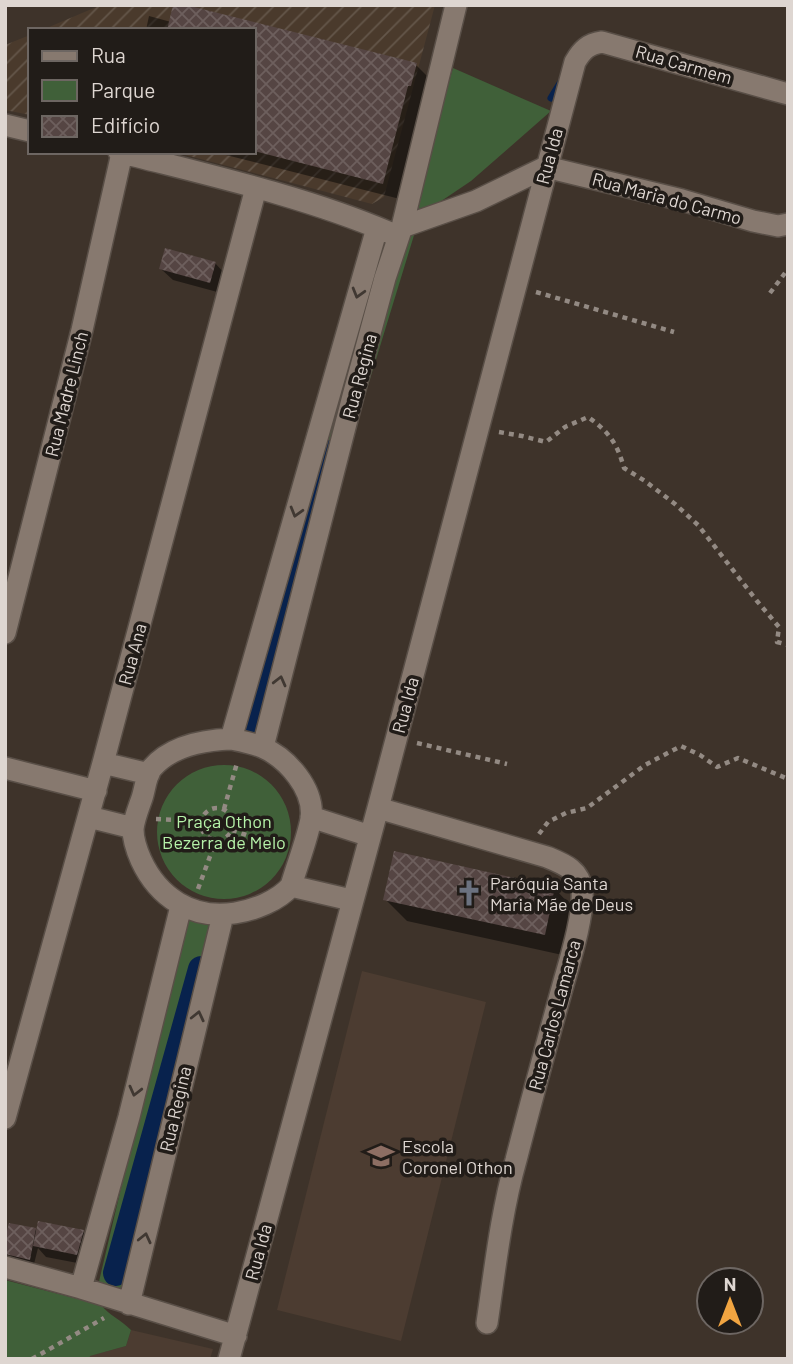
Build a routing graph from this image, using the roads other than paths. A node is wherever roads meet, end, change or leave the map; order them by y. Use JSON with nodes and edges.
{"nodes":[{"id":1,"x":456,"y":5,"type":"edge"},
{"id":2,"x":581,"y":51,"type":"joint"},
{"id":3,"x":788,"y":94,"type":"edge"},
{"id":4,"x":5,"y":125,"type":"edge"},
{"id":5,"x":28,"y":131,"type":"edge"},
{"id":6,"x":120,"y":154,"type":"edge"},
{"id":7,"x":124,"y":154,"type":"edge"},
{"id":8,"x":546,"y":167,"type":"junction"},
{"id":9,"x":256,"y":188,"type":"junction"},
{"id":10,"x":788,"y":224,"type":"edge"},
{"id":11,"x":377,"y":228,"type":"junction"},
{"id":12,"x":400,"y":232,"type":"junction"},
{"id":13,"x":5,"y":633,"type":"edge"},
{"id":14,"x":263,"y":747,"type":"junction"},
{"id":15,"x":234,"y":748,"type":"junction"},
{"id":16,"x":103,"y":763,"type":"junction"},
{"id":17,"x":5,"y":768,"type":"edge"},
{"id":18,"x":149,"y":774,"type":"junction"},
{"id":19,"x":96,"y":791,"type":"junction"},
{"id":20,"x":378,"y":808,"type":"junction"},
{"id":21,"x":89,"y":817,"type":"junction"},
{"id":22,"x":311,"y":817,"type":"junction"},
{"id":23,"x":143,"y":823,"type":"junction"},
{"id":24,"x":370,"y":836,"type":"junction"},
{"id":25,"x":291,"y":886,"type":"junction"},
{"id":26,"x":352,"y":901,"type":"junction"},
{"id":27,"x":188,"y":902,"type":"junction"},
{"id":28,"x":223,"y":915,"type":"junction"},
{"id":29,"x":5,"y":1118,"type":"edge"},
{"id":30,"x":5,"y":1268,"type":"edge"},
{"id":31,"x":81,"y":1288,"type":"junction"},
{"id":32,"x":129,"y":1304,"type":"junction"},
{"id":33,"x":487,"y":1323,"type":"dead end"},
{"id":34,"x":236,"y":1336,"type":"junction"},
{"id":35,"x":229,"y":1359,"type":"edge"}],
"edges":[{"from":1,"to":12,"type":"street","name":"Rua Regina"},
{"from":2,"to":3,"type":"street","name":"Rua Carmem"},
{"from":2,"to":8,"type":"street","name":"Rua Ida"},
{"from":4,"to":5,"type":"street"},
{"from":6,"to":13,"type":"street","name":"Rua Madre Linch"},
{"from":7,"to":9,"type":"street"},
{"from":8,"to":10,"type":"street","name":"Rua Maria do Carmo"},
{"from":8,"to":12,"type":"street"},
{"from":8,"to":20,"type":"street","name":"Rua Ida"},
{"from":9,"to":11,"type":"street"},
{"from":9,"to":16,"type":"street","name":"Rua Ana"},
{"from":11,"to":12,"type":"street"},
{"from":11,"to":15,"type":"street","name":"Rua Regina","one_way":true},
{"from":14,"to":12,"type":"street","name":"Rua Regina","one_way":true},
{"from":14,"to":15,"type":"street"},
{"from":14,"to":22,"type":"street"},
{"from":15,"to":18,"type":"street"},
{"from":16,"to":18,"type":"street"},
{"from":16,"to":19,"type":"street","name":"Rua Ana"},
{"from":17,"to":19,"type":"street"},
{"from":18,"to":23,"type":"street"},
{"from":19,"to":21,"type":"street","name":"Rua Ana"},
{"from":20,"to":24,"type":"street","name":"Rua Ida"},
{"from":20,"to":33,"type":"street","name":"Rua Carlos Lamarca"},
{"from":21,"to":23,"type":"street"},
{"from":21,"to":29,"type":"street","name":"Rua Ana"},
{"from":22,"to":24,"type":"street"},
{"from":22,"to":25,"type":"street"},
{"from":23,"to":27,"type":"street"},
{"from":24,"to":26,"type":"street","name":"Rua Ida"},
{"from":25,"to":26,"type":"street"},
{"from":25,"to":28,"type":"street"},
{"from":26,"to":34,"type":"street","name":"Rua Ida"},
{"from":27,"to":28,"type":"street"},
{"from":27,"to":31,"type":"street","one_way":true},
{"from":32,"to":28,"type":"street","name":"Rua Regina","one_way":true},
{"from":30,"to":31,"type":"street"},
{"from":31,"to":32,"type":"street"},
{"from":32,"to":34,"type":"street"},
{"from":34,"to":35,"type":"street","name":"Rua Ida"}]}
